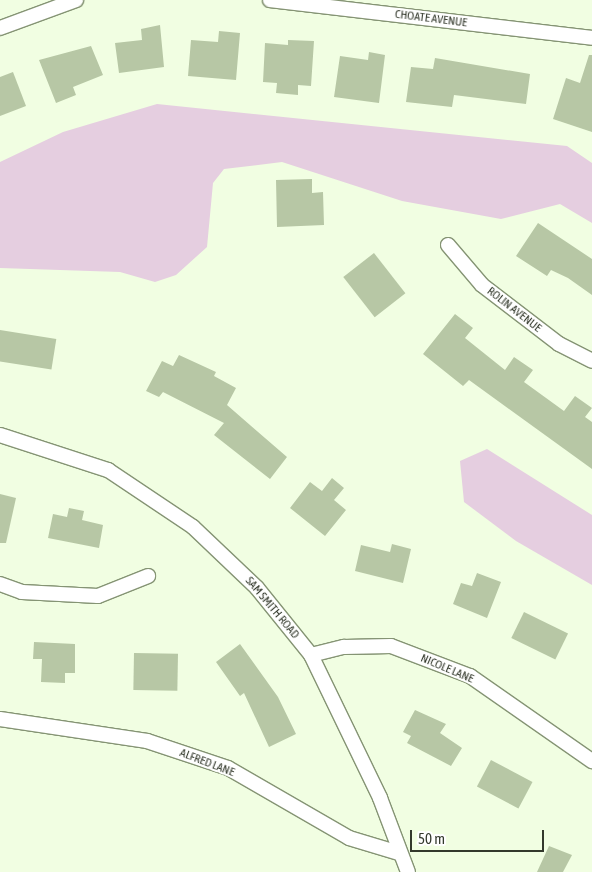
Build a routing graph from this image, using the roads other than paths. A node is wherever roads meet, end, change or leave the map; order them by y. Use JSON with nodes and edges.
{"nodes":[{"id":1,"x":76,"y":0,"type":"edge"},
{"id":2,"x":270,"y":0,"type":"edge"},
{"id":3,"x":0,"y":28,"type":"edge"},
{"id":4,"x":592,"y":38,"type":"edge"},
{"id":5,"x":448,"y":245,"type":"dead end"},
{"id":6,"x":592,"y":361,"type":"edge"},
{"id":7,"x":0,"y":435,"type":"edge"},
{"id":8,"x":148,"y":576,"type":"dead end"},
{"id":9,"x":0,"y":584,"type":"edge"},
{"id":10,"x":311,"y":655,"type":"junction"},
{"id":11,"x":0,"y":718,"type":"edge"},
{"id":12,"x":592,"y":761,"type":"edge"},
{"id":13,"x":399,"y":853,"type":"junction"},
{"id":14,"x":408,"y":872,"type":"edge"}],
"edges":[{"from":1,"to":3,"type":"street"},
{"from":2,"to":4,"type":"street","name":"CHOATE AVENUE"},
{"from":5,"to":6,"type":"street","name":"ROLIN AVENUE"},
{"from":7,"to":10,"type":"street","name":"SAM SMITH ROAD"},
{"from":8,"to":9,"type":"street"},
{"from":10,"to":12,"type":"street","name":"NICOLE LANE"},
{"from":10,"to":13,"type":"street","name":"SAM SMITH ROAD"},
{"from":11,"to":13,"type":"street","name":"ALFRED LANE"},
{"from":13,"to":14,"type":"street","name":"SAM SMITH ROAD"}]}
